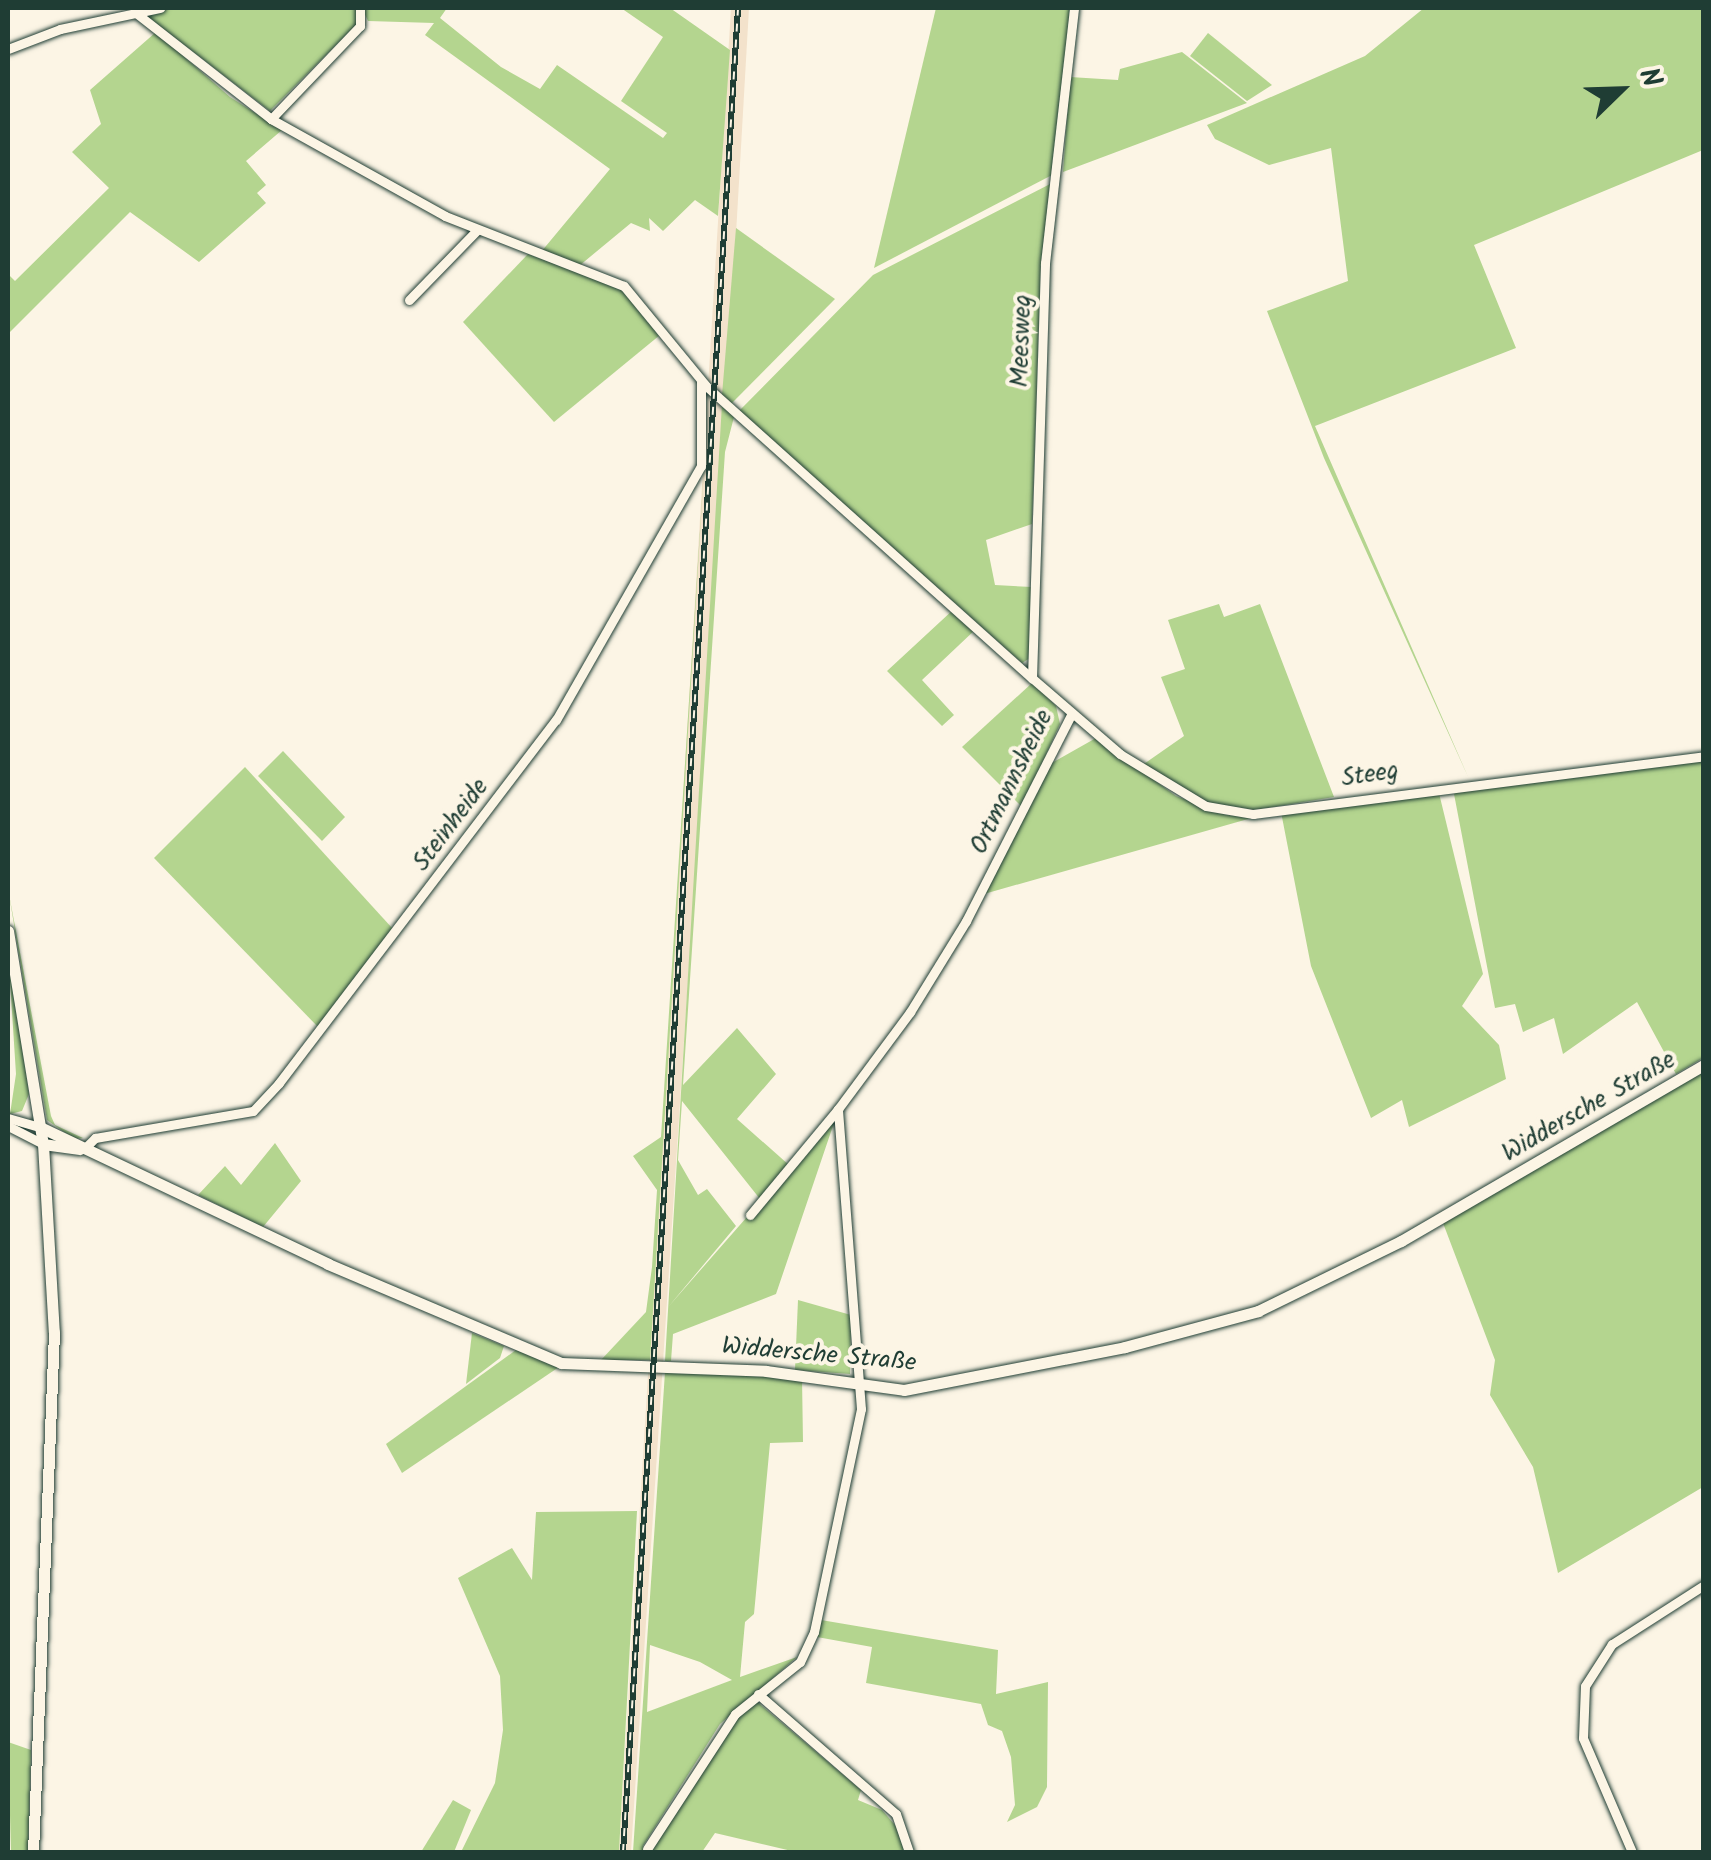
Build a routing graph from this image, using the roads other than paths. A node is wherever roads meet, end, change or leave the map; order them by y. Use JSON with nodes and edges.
{"nodes":[{"id":1,"x":160,"y":8,"type":"edge"},
{"id":2,"x":360,"y":8,"type":"edge"},
{"id":3,"x":1074,"y":8,"type":"edge"},
{"id":4,"x":136,"y":13,"type":"junction"},
{"id":5,"x":8,"y":49,"type":"edge"},
{"id":6,"x":271,"y":119,"type":"junction"},
{"id":7,"x":477,"y":230,"type":"junction"},
{"id":8,"x":408,"y":300,"type":"dead end"},
{"id":9,"x":701,"y":381,"type":"junction"},
{"id":10,"x":1032,"y":678,"type":"junction"},
{"id":11,"x":1072,"y":713,"type":"junction"},
{"id":12,"x":1704,"y":756,"type":"edge"},
{"id":13,"x":8,"y":931,"type":"edge"},
{"id":14,"x":1704,"y":1065,"type":"edge"},
{"id":15,"x":838,"y":1108,"type":"junction"},
{"id":16,"x":8,"y":1118,"type":"edge"},
{"id":17,"x":8,"y":1126,"type":"edge"},
{"id":18,"x":40,"y":1127,"type":"junction"},
{"id":19,"x":43,"y":1144,"type":"junction"},
{"id":20,"x":84,"y":1149,"type":"junction"},
{"id":21,"x":750,"y":1215,"type":"dead end"},
{"id":22,"x":860,"y":1386,"type":"junction"},
{"id":23,"x":1704,"y":1586,"type":"edge"},
{"id":24,"x":758,"y":1694,"type":"junction"},
{"id":25,"x":646,"y":1849,"type":"dead end"},
{"id":26,"x":33,"y":1852,"type":"edge"},
{"id":27,"x":909,"y":1852,"type":"edge"},
{"id":28,"x":1632,"y":1852,"type":"edge"}],
"edges":[{"from":1,"to":4,"type":"street"},
{"from":2,"to":6,"type":"street"},
{"from":3,"to":10,"type":"street","name":"Meesweg"},
{"from":4,"to":5,"type":"street"},
{"from":4,"to":6,"type":"street"},
{"from":6,"to":7,"type":"street"},
{"from":7,"to":8,"type":"street"},
{"from":7,"to":9,"type":"street"},
{"from":9,"to":10,"type":"street","name":"Ortmannsheide"},
{"from":9,"to":20,"type":"street","name":"Steinheide"},
{"from":10,"to":11,"type":"street","name":"Ortmannsheide"},
{"from":11,"to":12,"type":"street","name":"Steeg"},
{"from":11,"to":15,"type":"street","name":"Ortmannsheide"},
{"from":13,"to":18,"type":"street"},
{"from":14,"to":22,"type":"street","name":"Widdersche Straße"},
{"from":15,"to":21,"type":"street","name":"Ortmannsheide"},
{"from":15,"to":22,"type":"street"},
{"from":16,"to":18,"type":"street"},
{"from":17,"to":19,"type":"street"},
{"from":18,"to":19,"type":"street"},
{"from":18,"to":20,"type":"street","name":"Widdersche Straße"},
{"from":19,"to":20,"type":"street"},
{"from":19,"to":26,"type":"street"},
{"from":20,"to":22,"type":"street","name":"Widdersche Straße"},
{"from":22,"to":24,"type":"street"},
{"from":23,"to":28,"type":"street"},
{"from":24,"to":25,"type":"street"},
{"from":24,"to":27,"type":"street"}]}
